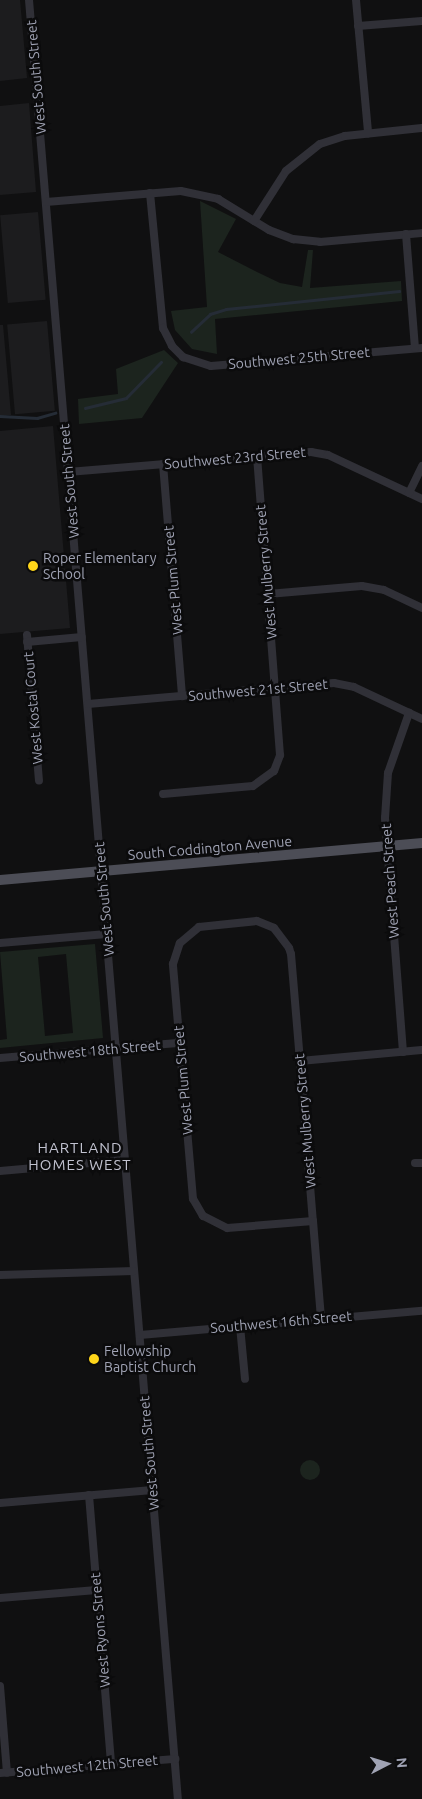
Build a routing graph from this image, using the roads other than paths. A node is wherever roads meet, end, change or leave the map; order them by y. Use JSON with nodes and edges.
{"nodes":[{"id":1,"x":29,"y":0,"type":"edge"},
{"id":2,"x":356,"y":0,"type":"edge"},
{"id":3,"x":422,"y":21,"type":"edge"},
{"id":4,"x":358,"y":26,"type":"junction"},
{"id":5,"x":422,"y":128,"type":"edge"},
{"id":6,"x":368,"y":133,"type":"junction"},
{"id":7,"x":150,"y":193,"type":"junction"},
{"id":8,"x":46,"y":202,"type":"junction"},
{"id":9,"x":254,"y":221,"type":"junction"},
{"id":10,"x":422,"y":233,"type":"edge"},
{"id":11,"x":406,"y":234,"type":"junction"},
{"id":12,"x":419,"y":348,"type":"edge"},
{"id":13,"x":257,"y":456,"type":"junction"},
{"id":14,"x":163,"y":464,"type":"junction"},
{"id":15,"x":422,"y":466,"type":"edge"},
{"id":16,"x":68,"y":472,"type":"junction"},
{"id":17,"x":409,"y":493,"type":"junction"},
{"id":18,"x":422,"y":499,"type":"edge"},
{"id":19,"x":268,"y":594,"type":"junction"},
{"id":20,"x":422,"y":608,"type":"edge"},
{"id":21,"x":82,"y":637,"type":"junction"},
{"id":22,"x":276,"y":688,"type":"junction"},
{"id":23,"x":182,"y":696,"type":"junction"},
{"id":24,"x":88,"y":704,"type":"junction"},
{"id":25,"x":409,"y":713,"type":"junction"},
{"id":26,"x":422,"y":719,"type":"edge"},
{"id":27,"x":38,"y":781,"type":"dead end"},
{"id":28,"x":163,"y":794,"type":"dead end"},
{"id":29,"x":422,"y":843,"type":"edge"},
{"id":30,"x":387,"y":846,"type":"junction"},
{"id":31,"x":102,"y":871,"type":"junction"},
{"id":32,"x":0,"y":880,"type":"edge"},
{"id":33,"x":274,"y":928,"type":"joint"},
{"id":34,"x":107,"y":934,"type":"junction"},
{"id":35,"x":0,"y":943,"type":"edge"},
{"id":36,"x":180,"y":1043,"type":"junction"},
{"id":37,"x":116,"y":1048,"type":"junction"},
{"id":38,"x":422,"y":1050,"type":"edge"},
{"id":39,"x":403,"y":1052,"type":"junction"},
{"id":40,"x":0,"y":1058,"type":"edge"},
{"id":41,"x":300,"y":1061,"type":"junction"},
{"id":42,"x":125,"y":1160,"type":"junction"},
{"id":43,"x":0,"y":1171,"type":"edge"},
{"id":44,"x":313,"y":1221,"type":"junction"},
{"id":45,"x":134,"y":1272,"type":"junction"},
{"id":46,"x":0,"y":1275,"type":"edge"},
{"id":47,"x":422,"y":1310,"type":"edge"},
{"id":48,"x":321,"y":1318,"type":"junction"},
{"id":49,"x":240,"y":1326,"type":"junction"},
{"id":50,"x":140,"y":1335,"type":"junction"},
{"id":51,"x":245,"y":1379,"type":"dead end"},
{"id":52,"x":152,"y":1490,"type":"junction"},
{"id":53,"x":89,"y":1495,"type":"junction"},
{"id":54,"x":0,"y":1503,"type":"edge"},
{"id":55,"x":97,"y":1590,"type":"junction"},
{"id":56,"x":0,"y":1598,"type":"edge"},
{"id":57,"x":0,"y":1686,"type":"edge"},
{"id":58,"x":174,"y":1758,"type":"junction"},
{"id":59,"x":111,"y":1764,"type":"junction"},
{"id":60,"x":4,"y":1773,"type":"edge"},
{"id":61,"x":178,"y":1799,"type":"edge"}],
"edges":[{"from":1,"to":8,"type":"street","name":"West South Street"},
{"from":2,"to":4,"type":"street"},
{"from":3,"to":4,"type":"street"},
{"from":4,"to":6,"type":"street"},
{"from":5,"to":6,"type":"street"},
{"from":6,"to":9,"type":"street"},
{"from":7,"to":8,"type":"street"},
{"from":7,"to":9,"type":"street"},
{"from":7,"to":12,"type":"street","name":"Southwest 25th Street"},
{"from":8,"to":16,"type":"street","name":"West South Street"},
{"from":9,"to":11,"type":"street"},
{"from":10,"to":11,"type":"street"},
{"from":11,"to":12,"type":"street"},
{"from":13,"to":14,"type":"street","name":"Southwest 23rd Street"},
{"from":13,"to":17,"type":"street","name":"Southwest 23rd Street"},
{"from":13,"to":19,"type":"street","name":"West Mulberry Street"},
{"from":14,"to":16,"type":"street","name":"Southwest 23rd Street"},
{"from":14,"to":23,"type":"street","name":"West Plum Street"},
{"from":15,"to":17,"type":"street"},
{"from":16,"to":21,"type":"street","name":"West South Street"},
{"from":17,"to":18,"type":"street","name":"Southwest 23rd Street"},
{"from":19,"to":20,"type":"street"},
{"from":19,"to":22,"type":"street","name":"West Mulberry Street"},
{"from":21,"to":24,"type":"street","name":"West South Street"},
{"from":21,"to":27,"type":"street","name":"West Kostal Court"},
{"from":22,"to":23,"type":"street","name":"Southwest 21st Street"},
{"from":22,"to":25,"type":"street","name":"Southwest 21st Street"},
{"from":22,"to":28,"type":"street","name":"West Mulberry Street"},
{"from":23,"to":24,"type":"street","name":"Southwest 21st Street"},
{"from":24,"to":31,"type":"street","name":"West South Street"},
{"from":25,"to":26,"type":"street","name":"Southwest 21st Street"},
{"from":25,"to":30,"type":"street","name":"West Peach Street"},
{"from":29,"to":30,"type":"main road","name":"South Coddington Avenue"},
{"from":30,"to":31,"type":"main road","name":"South Coddington Avenue"},
{"from":30,"to":39,"type":"street","name":"West Peach Street"},
{"from":31,"to":32,"type":"main road","name":"South Coddington Avenue"},
{"from":31,"to":34,"type":"street","name":"West South Street"},
{"from":33,"to":36,"type":"street","name":"West Plum Street"},
{"from":33,"to":41,"type":"street","name":"West Mulberry Street"},
{"from":34,"to":35,"type":"street"},
{"from":34,"to":37,"type":"street","name":"West South Street"},
{"from":36,"to":37,"type":"street","name":"Southwest 18th Street"},
{"from":36,"to":44,"type":"street","name":"West Plum Street"},
{"from":37,"to":40,"type":"street","name":"Southwest 18th Street"},
{"from":37,"to":42,"type":"street","name":"West South Street"},
{"from":38,"to":39,"type":"street"},
{"from":39,"to":41,"type":"street"},
{"from":41,"to":44,"type":"street","name":"West Mulberry Street"},
{"from":42,"to":43,"type":"street"},
{"from":42,"to":45,"type":"street","name":"West South Street"},
{"from":44,"to":48,"type":"street","name":"West Mulberry Street"},
{"from":45,"to":46,"type":"street"},
{"from":45,"to":50,"type":"street","name":"West South Street"},
{"from":47,"to":48,"type":"street","name":"Southwest 16th Street"},
{"from":48,"to":49,"type":"street","name":"Southwest 16th Street"},
{"from":49,"to":50,"type":"street","name":"Southwest 16th Street"},
{"from":49,"to":51,"type":"street"},
{"from":50,"to":52,"type":"street","name":"West South Street"},
{"from":52,"to":53,"type":"street"},
{"from":52,"to":58,"type":"street","name":"West South Street"},
{"from":53,"to":54,"type":"street"},
{"from":53,"to":55,"type":"street","name":"West Ryons Street"},
{"from":55,"to":56,"type":"street"},
{"from":55,"to":59,"type":"street","name":"West Ryons Street"},
{"from":57,"to":60,"type":"street"},
{"from":58,"to":59,"type":"street","name":"Southwest 12th Street"},
{"from":58,"to":61,"type":"street","name":"West South Street"},
{"from":59,"to":60,"type":"street","name":"Southwest 12th Street"}]}
